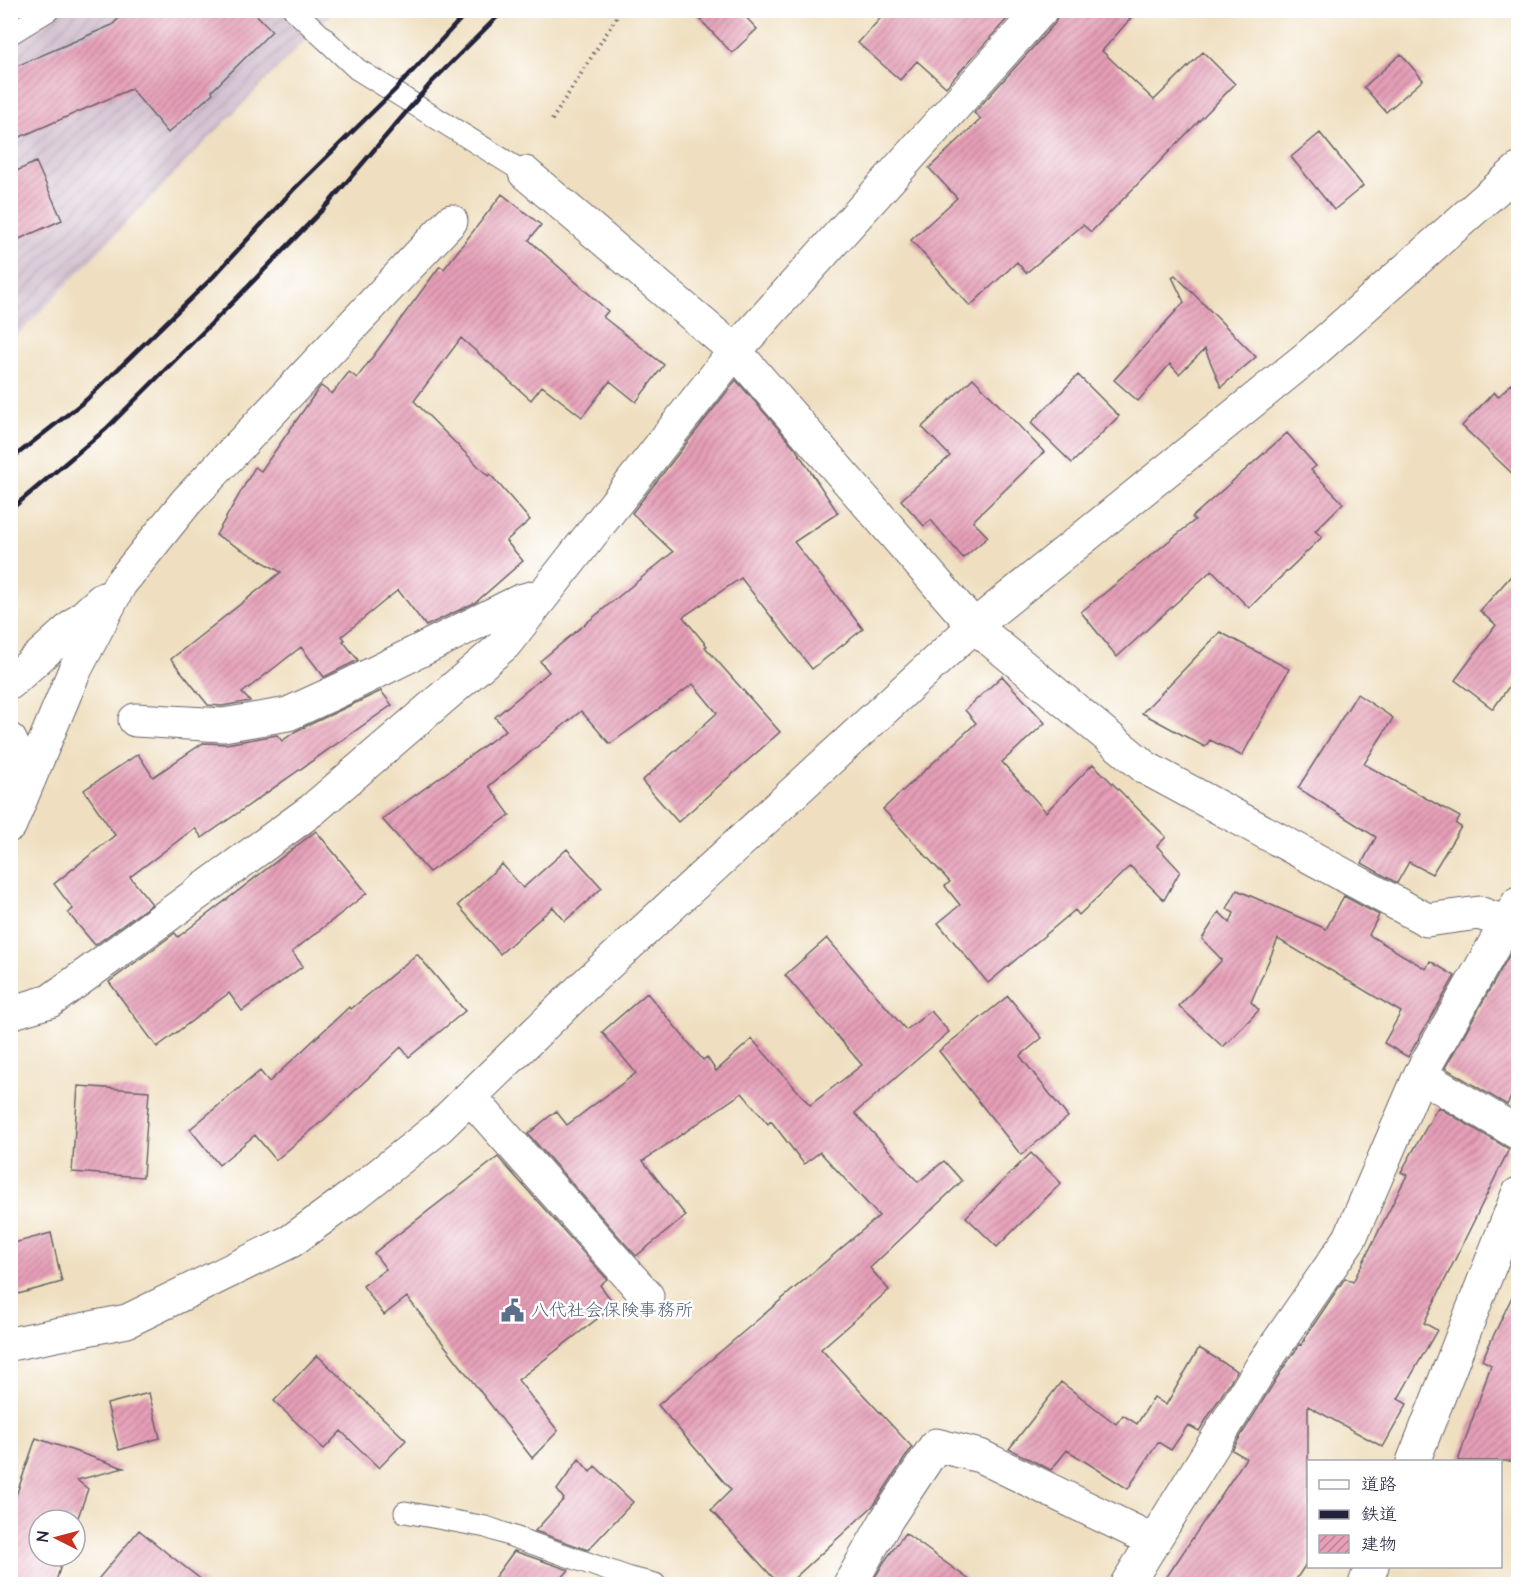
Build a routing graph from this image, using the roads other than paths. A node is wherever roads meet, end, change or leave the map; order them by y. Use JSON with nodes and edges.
{"nodes":[{"id":1,"x":49,"y":10,"type":"edge"},
{"id":2,"x":294,"y":10,"type":"edge"},
{"id":3,"x":1041,"y":10,"type":"edge"},
{"id":4,"x":10,"y":34,"type":"edge"},
{"id":5,"x":1518,"y":170,"type":"edge"},
{"id":6,"x":525,"y":173,"type":"joint"},
{"id":7,"x":451,"y":220,"type":"dead end"},
{"id":8,"x":735,"y":351,"type":"junction"},
{"id":9,"x":120,"y":584,"type":"junction"},
{"id":10,"x":543,"y":595,"type":"junction"},
{"id":11,"x":974,"y":626,"type":"junction"},
{"id":12,"x":10,"y":683,"type":"edge"},
{"id":13,"x":135,"y":720,"type":"dead end"},
{"id":14,"x":10,"y":740,"type":"edge"},
{"id":15,"x":29,"y":780,"type":"junction"},
{"id":16,"x":10,"y":825,"type":"edge"},
{"id":17,"x":1513,"y":913,"type":"edge"},
{"id":18,"x":10,"y":1013,"type":"edge"},
{"id":19,"x":1420,"y":1075,"type":"junction"},
{"id":20,"x":470,"y":1097,"type":"junction"},
{"id":21,"x":1518,"y":1133,"type":"edge"},
{"id":22,"x":1518,"y":1194,"type":"edge"},
{"id":23,"x":647,"y":1296,"type":"dead end"},
{"id":24,"x":10,"y":1344,"type":"edge"},
{"id":25,"x":1413,"y":1460,"type":"edge"},
{"id":26,"x":405,"y":1512,"type":"dead end"},
{"id":27,"x":1154,"y":1541,"type":"junction"},
{"id":28,"x":1371,"y":1568,"type":"edge"},
{"id":29,"x":655,"y":1584,"type":"edge"},
{"id":30,"x":850,"y":1584,"type":"edge"},
{"id":31,"x":1127,"y":1584,"type":"edge"},
{"id":32,"x":1365,"y":1584,"type":"edge"}],
"edges":[{"from":1,"to":4,"type":"lane"},
{"from":2,"to":6,"type":"lane"},
{"from":3,"to":8,"type":"street"},
{"from":5,"to":11,"type":"street"},
{"from":6,"to":8,"type":"street"},
{"from":7,"to":9,"type":"street"},
{"from":8,"to":10,"type":"street"},
{"from":8,"to":11,"type":"street"},
{"from":9,"to":12,"type":"street"},
{"from":9,"to":15,"type":"street"},
{"from":10,"to":13,"type":"street"},
{"from":10,"to":18,"type":"street"},
{"from":11,"to":17,"type":"street"},
{"from":11,"to":20,"type":"street"},
{"from":14,"to":15,"type":"street"},
{"from":15,"to":16,"type":"street"},
{"from":17,"to":19,"type":"street"},
{"from":19,"to":21,"type":"street"},
{"from":19,"to":27,"type":"street"},
{"from":20,"to":23,"type":"street"},
{"from":20,"to":24,"type":"street"},
{"from":22,"to":25,"type":"street"},
{"from":26,"to":29,"type":"lane"},
{"from":27,"to":30,"type":"street"},
{"from":27,"to":31,"type":"street"},
{"from":28,"to":32,"type":"street"}]}
